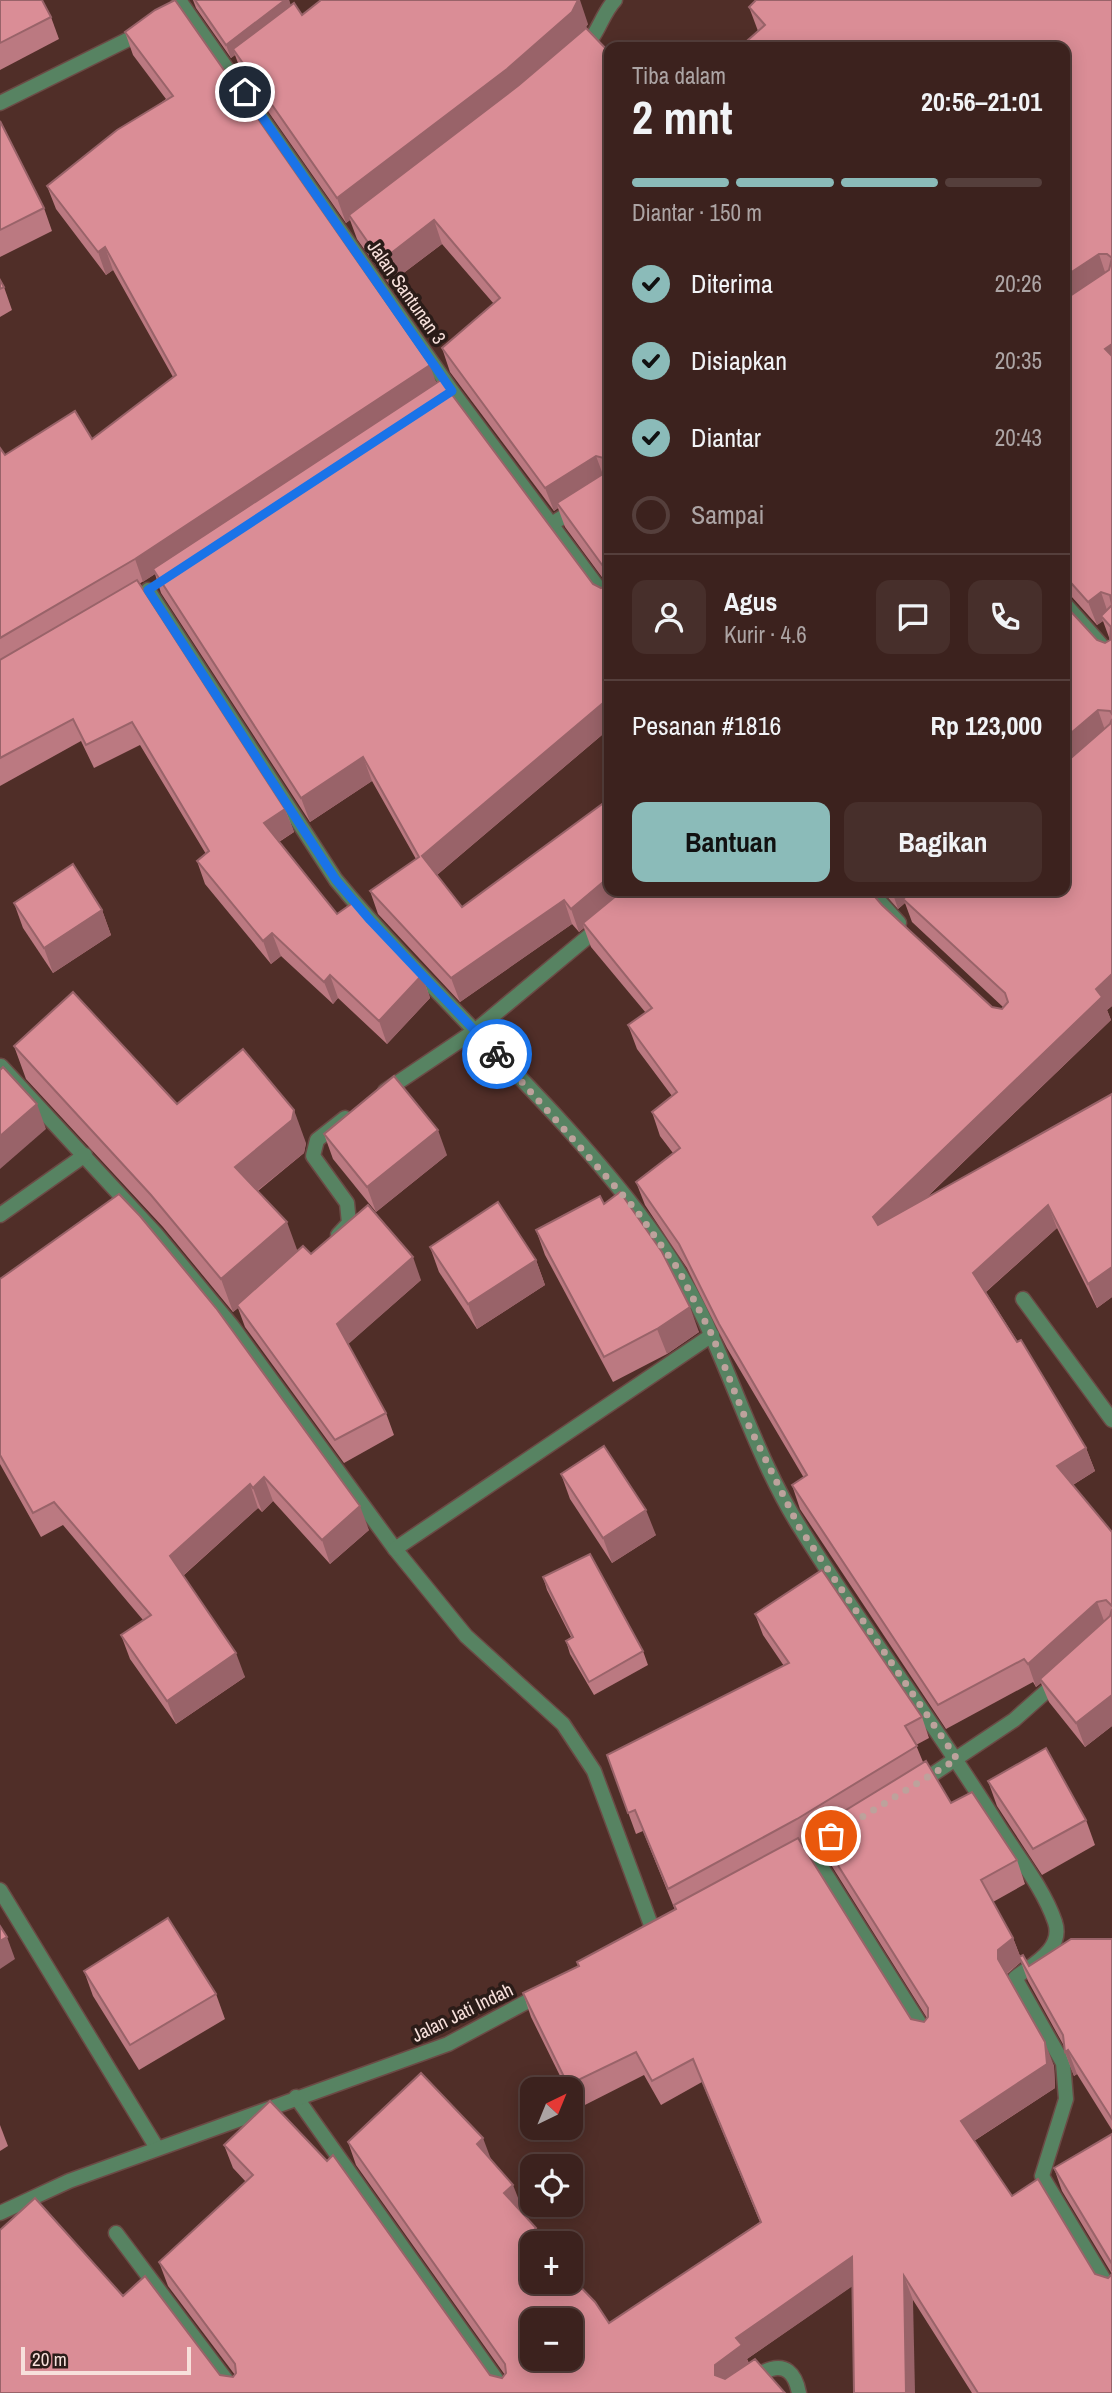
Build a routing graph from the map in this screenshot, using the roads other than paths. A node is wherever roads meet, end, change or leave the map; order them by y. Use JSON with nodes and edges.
{"nodes":[{"id":1,"x":615,"y":0,"type":"edge"},
{"id":2,"x":174,"y":13,"type":"edge"},
{"id":3,"x":571,"y":57,"type":"edge"},
{"id":4,"x":0,"y":103,"type":"edge"},
{"id":5,"x":604,"y":491,"type":"edge"},
{"id":6,"x":550,"y":525,"type":"junction"},
{"id":7,"x":148,"y":590,"type":"dead end"},
{"id":8,"x":604,"y":595,"type":"edge"},
{"id":9,"x":1070,"y":608,"type":"edge"},
{"id":10,"x":1112,"y":657,"type":"edge"},
{"id":11,"x":875,"y":896,"type":"edge"},
{"id":12,"x":612,"y":917,"type":"edge"},
{"id":13,"x":904,"y":922,"type":"edge"},
{"id":14,"x":476,"y":1030,"type":"junction"},
{"id":15,"x":1,"y":1066,"type":"edge"},
{"id":16,"x":85,"y":1155,"type":"junction"},
{"id":17,"x":0,"y":1215,"type":"edge"},
{"id":18,"x":329,"y":1243,"type":"edge"},
{"id":19,"x":1023,"y":1299,"type":"dead end"},
{"id":20,"x":712,"y":1335,"type":"junction"},
{"id":21,"x":1112,"y":1420,"type":"edge"},
{"id":22,"x":394,"y":1549,"type":"junction"},
{"id":23,"x":1073,"y":1668,"type":"edge"},
{"id":24,"x":957,"y":1759,"type":"junction"},
{"id":25,"x":901,"y":1794,"type":"edge"},
{"id":26,"x":844,"y":1829,"type":"edge"},
{"id":27,"x":810,"y":1849,"type":"junction"},
{"id":28,"x":777,"y":1867,"type":"edge"},
{"id":29,"x":0,"y":1890,"type":"edge"},
{"id":30,"x":654,"y":1934,"type":"edge"},
{"id":31,"x":557,"y":1985,"type":"edge"},
{"id":32,"x":928,"y":2037,"type":"edge"},
{"id":33,"x":296,"y":2096,"type":"junction"},
{"id":34,"x":158,"y":2148,"type":"junction"},
{"id":35,"x":0,"y":2213,"type":"edge"},
{"id":36,"x":116,"y":2233,"type":"dead end"},
{"id":37,"x":1112,"y":2293,"type":"edge"},
{"id":38,"x":236,"y":2393,"type":"edge"},
{"id":39,"x":506,"y":2393,"type":"edge"},
{"id":40,"x":732,"y":2393,"type":"edge"},
{"id":41,"x":799,"y":2393,"type":"edge"}],
"edges":[{"from":1,"to":3,"type":"street"},
{"from":2,"to":4,"type":"street"},
{"from":2,"to":6,"type":"street","name":"Jalan Santunan 3"},
{"from":5,"to":6,"type":"street"},
{"from":6,"to":8,"type":"street","name":"Jalan Santunan 3"},
{"from":7,"to":14,"type":"street"},
{"from":9,"to":10,"type":"street"},
{"from":11,"to":13,"type":"street"},
{"from":12,"to":14,"type":"street"},
{"from":14,"to":18,"type":"street"},
{"from":14,"to":20,"type":"street"},
{"from":15,"to":16,"type":"street"},
{"from":16,"to":17,"type":"street"},
{"from":16,"to":22,"type":"street"},
{"from":19,"to":21,"type":"street"},
{"from":20,"to":22,"type":"street"},
{"from":20,"to":24,"type":"street"},
{"from":22,"to":30,"type":"street"},
{"from":23,"to":24,"type":"street"},
{"from":24,"to":25,"type":"street"},
{"from":24,"to":37,"type":"street"},
{"from":26,"to":27,"type":"street"},
{"from":27,"to":28,"type":"street"},
{"from":27,"to":32,"type":"street"},
{"from":29,"to":34,"type":"street"},
{"from":31,"to":33,"type":"street","name":"Jalan Jati Indah"},
{"from":33,"to":34,"type":"street","name":"Jalan Jati Indah"},
{"from":33,"to":39,"type":"street"},
{"from":34,"to":35,"type":"street","name":"Jalan Jati Indah"},
{"from":36,"to":38,"type":"street"},
{"from":40,"to":41,"type":"street"}]}
